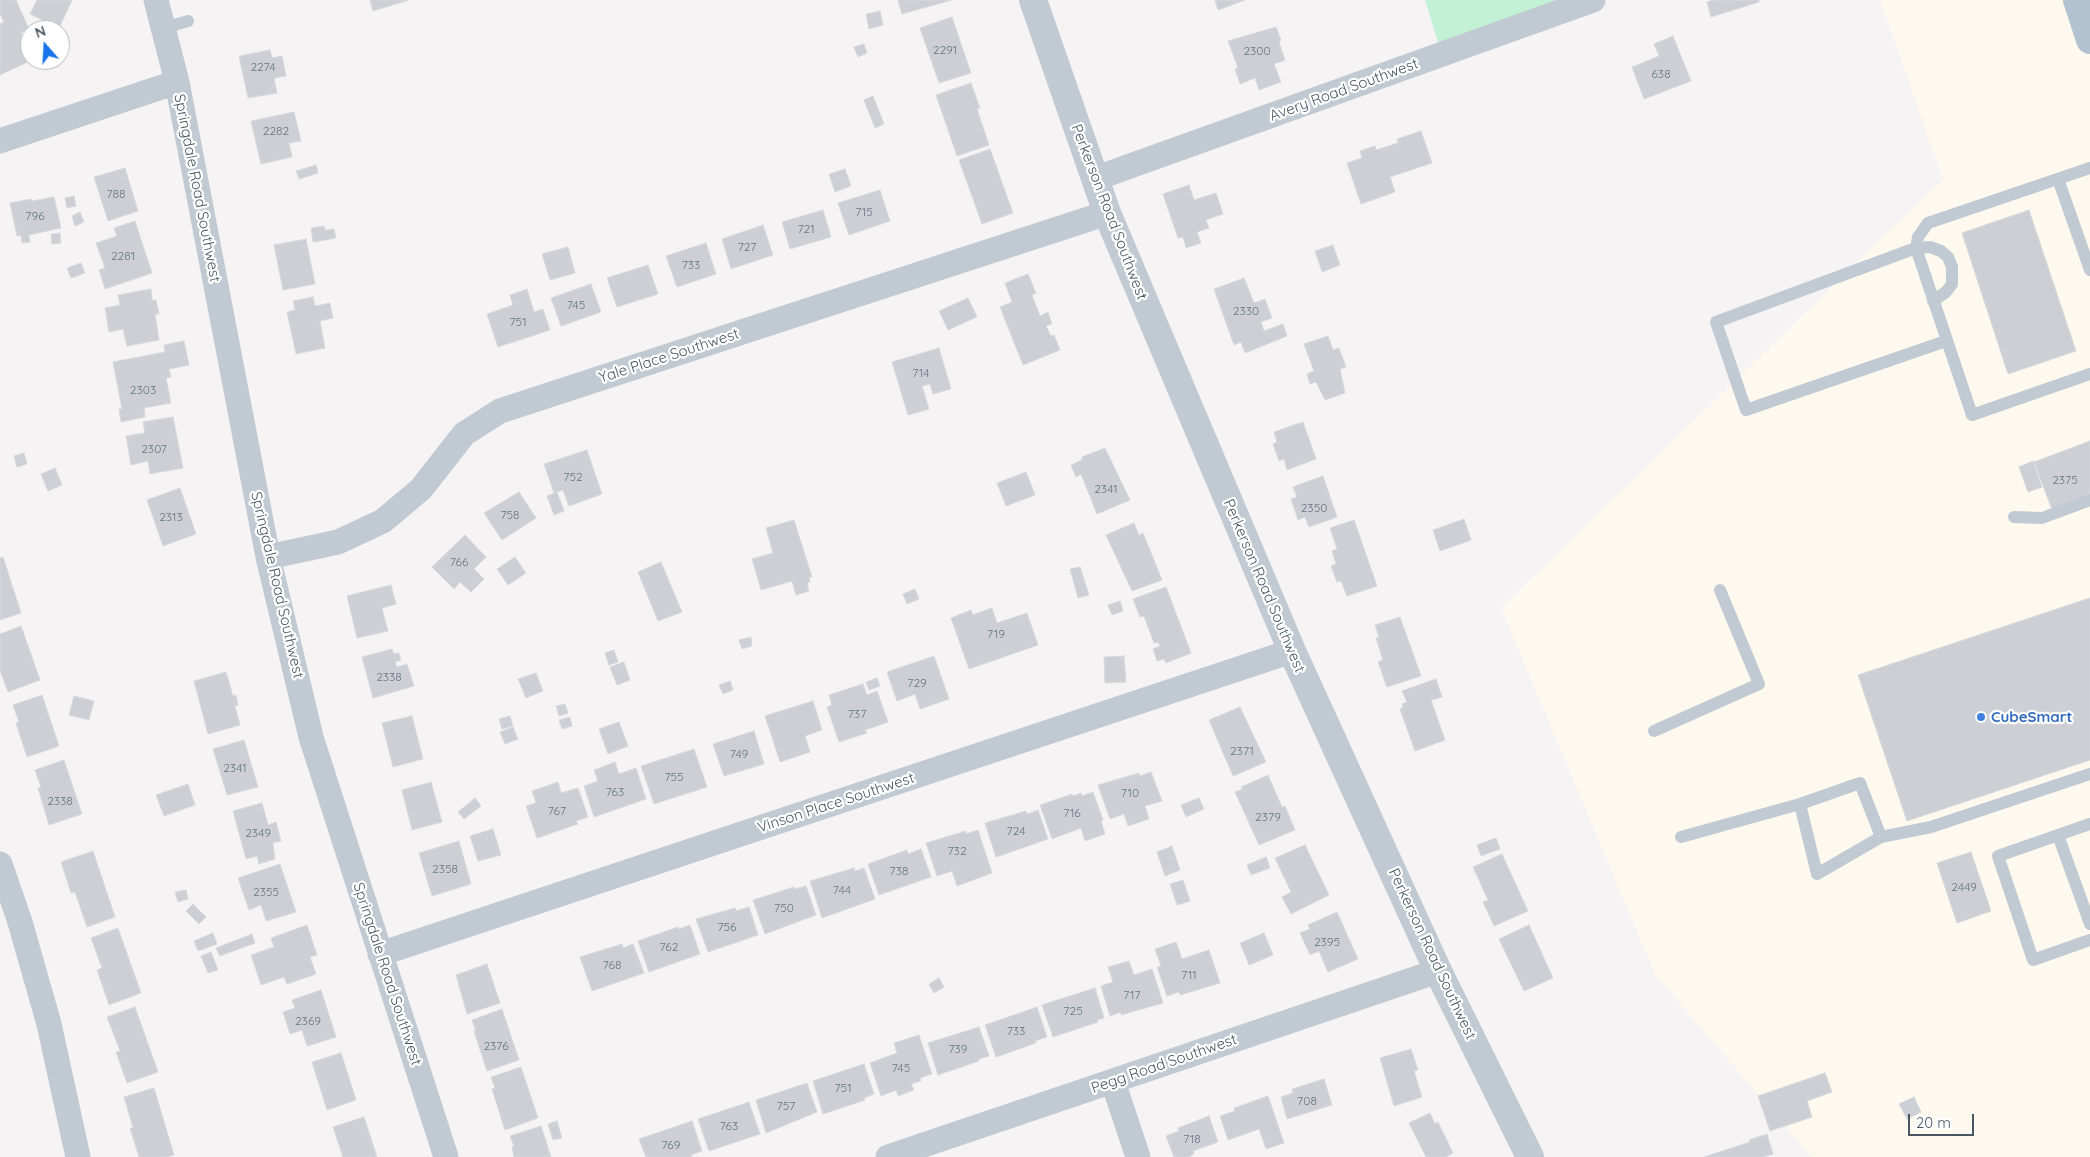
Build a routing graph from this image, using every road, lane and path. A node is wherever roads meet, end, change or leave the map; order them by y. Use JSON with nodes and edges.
{"nodes":[{"id":1,"x":156,"y":0,"type":"edge"},
{"id":2,"x":1032,"y":0,"type":"edge"},
{"id":3,"x":1593,"y":0,"type":"edge"},
{"id":4,"x":2077,"y":0,"type":"edge"},
{"id":5,"x":188,"y":21,"type":"dead end"},
{"id":6,"x":164,"y":28,"type":"junction"},
{"id":7,"x":2090,"y":40,"type":"edge"},
{"id":8,"x":177,"y":82,"type":"junction"},
{"id":9,"x":0,"y":141,"type":"edge"},
{"id":10,"x":2090,"y":168,"type":"edge"},
{"id":11,"x":1094,"y":179,"type":"junction"},
{"id":12,"x":2058,"y":179,"type":"junction"},
{"id":13,"x":1107,"y":213,"type":"junction"},
{"id":14,"x":1916,"y":248,"type":"junction"},
{"id":15,"x":2090,"y":270,"type":"edge"},
{"id":16,"x":1933,"y":301,"type":"junction"},
{"id":17,"x":1946,"y":341,"type":"junction"},
{"id":18,"x":2090,"y":374,"type":"edge"},
{"id":19,"x":2090,"y":500,"type":"edge"},
{"id":20,"x":2014,"y":517,"type":"dead end"},
{"id":21,"x":268,"y":557,"type":"junction"},
{"id":22,"x":1720,"y":590,"type":"dead end"},
{"id":23,"x":1292,"y":652,"type":"junction"},
{"id":24,"x":1654,"y":731,"type":"dead end"},
{"id":25,"x":2090,"y":774,"type":"edge"},
{"id":26,"x":1800,"y":804,"type":"junction"},
{"id":27,"x":2090,"y":824,"type":"edge"},
{"id":28,"x":2058,"y":835,"type":"junction"},
{"id":29,"x":1681,"y":837,"type":"dead end"},
{"id":30,"x":1881,"y":837,"type":"junction"},
{"id":31,"x":0,"y":864,"type":"edge"},
{"id":32,"x":2090,"y":924,"type":"edge"},
{"id":33,"x":2090,"y":940,"type":"edge"},
{"id":34,"x":380,"y":954,"type":"junction"},
{"id":35,"x":1438,"y":970,"type":"junction"},
{"id":36,"x":1113,"y":1082,"type":"junction"},
{"id":37,"x":78,"y":1157,"type":"edge"},
{"id":38,"x":446,"y":1157,"type":"edge"},
{"id":39,"x":888,"y":1157,"type":"edge"},
{"id":40,"x":1138,"y":1157,"type":"edge"},
{"id":41,"x":1530,"y":1157,"type":"edge"}],
"edges":[{"from":1,"to":6,"type":"street","name":"Springdale Road Southwest"},
{"from":2,"to":11,"type":"street","name":"Perkerson Road Southwest"},
{"from":3,"to":11,"type":"street","name":"Avery Road Southwest"},
{"from":4,"to":7,"type":"main road"},
{"from":5,"to":6,"type":"lane"},
{"from":6,"to":8,"type":"street","name":"Springdale Road Southwest"},
{"from":8,"to":9,"type":"street"},
{"from":8,"to":21,"type":"street","name":"Springdale Road Southwest"},
{"from":10,"to":12,"type":"lane"},
{"from":11,"to":13,"type":"street","name":"Perkerson Road Southwest"},
{"from":12,"to":14,"type":"lane"},
{"from":12,"to":15,"type":"lane"},
{"from":13,"to":21,"type":"street","name":"Yale Place Southwest"},
{"from":13,"to":23,"type":"street","name":"Perkerson Road Southwest"},
{"from":14,"to":16,"type":"lane"},
{"from":14,"to":16,"type":"lane"},
{"from":14,"to":17,"type":"lane"},
{"from":16,"to":17,"type":"lane"},
{"from":17,"to":18,"type":"lane"},
{"from":19,"to":20,"type":"lane"},
{"from":21,"to":34,"type":"street","name":"Springdale Road Southwest"},
{"from":22,"to":24,"type":"lane"},
{"from":23,"to":34,"type":"street","name":"Vinson Place Southwest"},
{"from":23,"to":35,"type":"street","name":"Perkerson Road Southwest"},
{"from":25,"to":30,"type":"lane"},
{"from":26,"to":29,"type":"lane"},
{"from":26,"to":30,"type":"lane"},
{"from":26,"to":30,"type":"lane"},
{"from":27,"to":28,"type":"lane"},
{"from":28,"to":32,"type":"lane"},
{"from":28,"to":33,"type":"lane"},
{"from":31,"to":37,"type":"street"},
{"from":34,"to":38,"type":"street","name":"Springdale Road Southwest"},
{"from":35,"to":36,"type":"street","name":"Pegg Road Southwest"},
{"from":35,"to":41,"type":"street","name":"Perkerson Road Southwest"},
{"from":36,"to":39,"type":"street","name":"Pegg Road Southwest"},
{"from":36,"to":40,"type":"street"}]}
